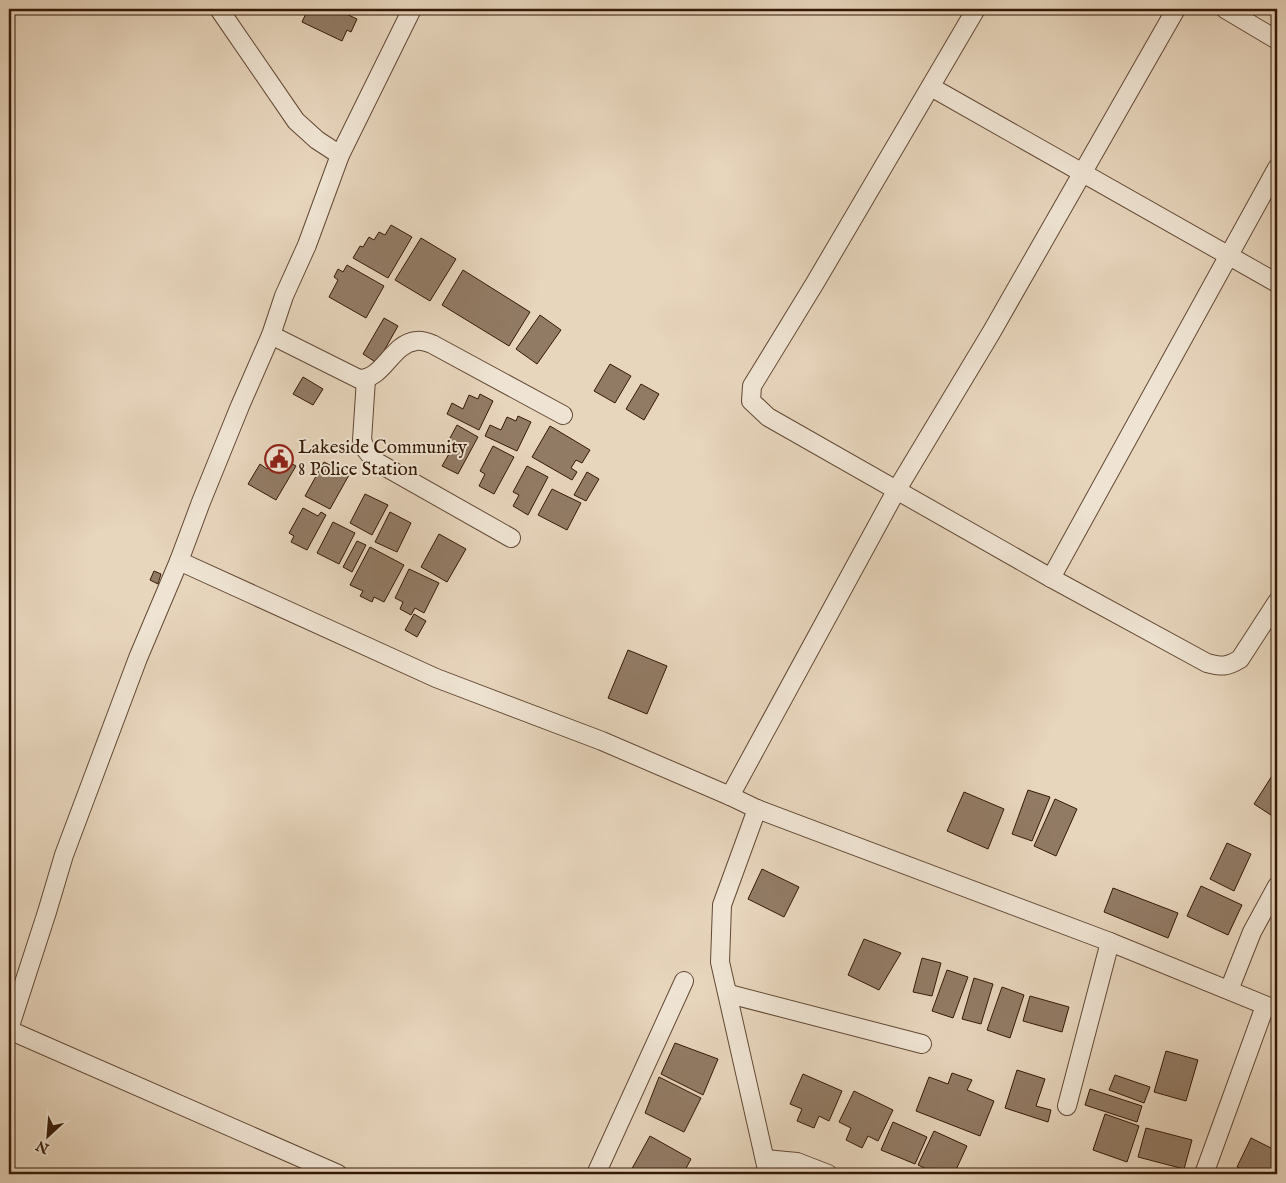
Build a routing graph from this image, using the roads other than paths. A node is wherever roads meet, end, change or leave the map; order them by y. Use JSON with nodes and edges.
{"nodes":[{"id":1,"x":219,"y":9,"type":"edge"},
{"id":2,"x":412,"y":9,"type":"edge"},
{"id":3,"x":976,"y":9,"type":"edge"},
{"id":4,"x":1176,"y":9,"type":"edge"},
{"id":5,"x":1225,"y":9,"type":"edge"},
{"id":6,"x":1277,"y":40,"type":"edge"},
{"id":7,"x":931,"y":87,"type":"junction"},
{"id":8,"x":340,"y":155,"type":"junction"},
{"id":9,"x":1277,"y":168,"type":"edge"},
{"id":10,"x":1082,"y":174,"type":"junction"},
{"id":11,"x":1230,"y":256,"type":"junction"},
{"id":12,"x":1277,"y":283,"type":"edge"},
{"id":13,"x":271,"y":335,"type":"junction"},
{"id":14,"x":366,"y":379,"type":"junction"},
{"id":15,"x":563,"y":415,"type":"dead end"},
{"id":16,"x":896,"y":491,"type":"junction"},
{"id":17,"x":511,"y":538,"type":"dead end"},
{"id":18,"x":179,"y":561,"type":"junction"},
{"id":19,"x":1051,"y":578,"type":"junction"},
{"id":20,"x":1277,"y":602,"type":"edge"},
{"id":21,"x":730,"y":796,"type":"junction"},
{"id":22,"x":757,"y":810,"type":"junction"},
{"id":23,"x":1277,"y":886,"type":"edge"},
{"id":24,"x":1110,"y":942,"type":"junction"},
{"id":25,"x":684,"y":981,"type":"dead end"},
{"id":26,"x":1230,"y":990,"type":"junction"},
{"id":27,"x":729,"y":994,"type":"junction"},
{"id":28,"x":1271,"y":1008,"type":"edge"},
{"id":29,"x":9,"y":1029,"type":"edge"},
{"id":30,"x":922,"y":1044,"type":"dead end"},
{"id":31,"x":1067,"y":1106,"type":"dead end"},
{"id":32,"x":767,"y":1166,"type":"edge"},
{"id":33,"x":338,"y":1174,"type":"edge"},
{"id":34,"x":596,"y":1174,"type":"edge"},
{"id":35,"x":828,"y":1174,"type":"edge"},
{"id":36,"x":1204,"y":1174,"type":"edge"}],
"edges":[{"from":1,"to":8,"type":"street"},
{"from":2,"to":8,"type":"street"},
{"from":3,"to":7,"type":"street"},
{"from":4,"to":10,"type":"street"},
{"from":5,"to":6,"type":"street"},
{"from":7,"to":10,"type":"street"},
{"from":7,"to":16,"type":"street"},
{"from":8,"to":13,"type":"street"},
{"from":9,"to":11,"type":"street"},
{"from":10,"to":11,"type":"street"},
{"from":10,"to":16,"type":"street"},
{"from":11,"to":12,"type":"street"},
{"from":11,"to":19,"type":"street"},
{"from":13,"to":14,"type":"street"},
{"from":13,"to":18,"type":"street"},
{"from":14,"to":15,"type":"street"},
{"from":14,"to":17,"type":"street"},
{"from":16,"to":19,"type":"street"},
{"from":16,"to":21,"type":"street"},
{"from":18,"to":21,"type":"street"},
{"from":18,"to":29,"type":"street"},
{"from":19,"to":20,"type":"street"},
{"from":21,"to":22,"type":"street"},
{"from":22,"to":24,"type":"street"},
{"from":22,"to":27,"type":"street"},
{"from":23,"to":26,"type":"street"},
{"from":24,"to":26,"type":"street"},
{"from":24,"to":31,"type":"street"},
{"from":25,"to":34,"type":"street"},
{"from":26,"to":28,"type":"street"},
{"from":27,"to":30,"type":"street"},
{"from":27,"to":32,"type":"street"},
{"from":28,"to":36,"type":"street"},
{"from":29,"to":33,"type":"street"},
{"from":32,"to":35,"type":"street"}]}
